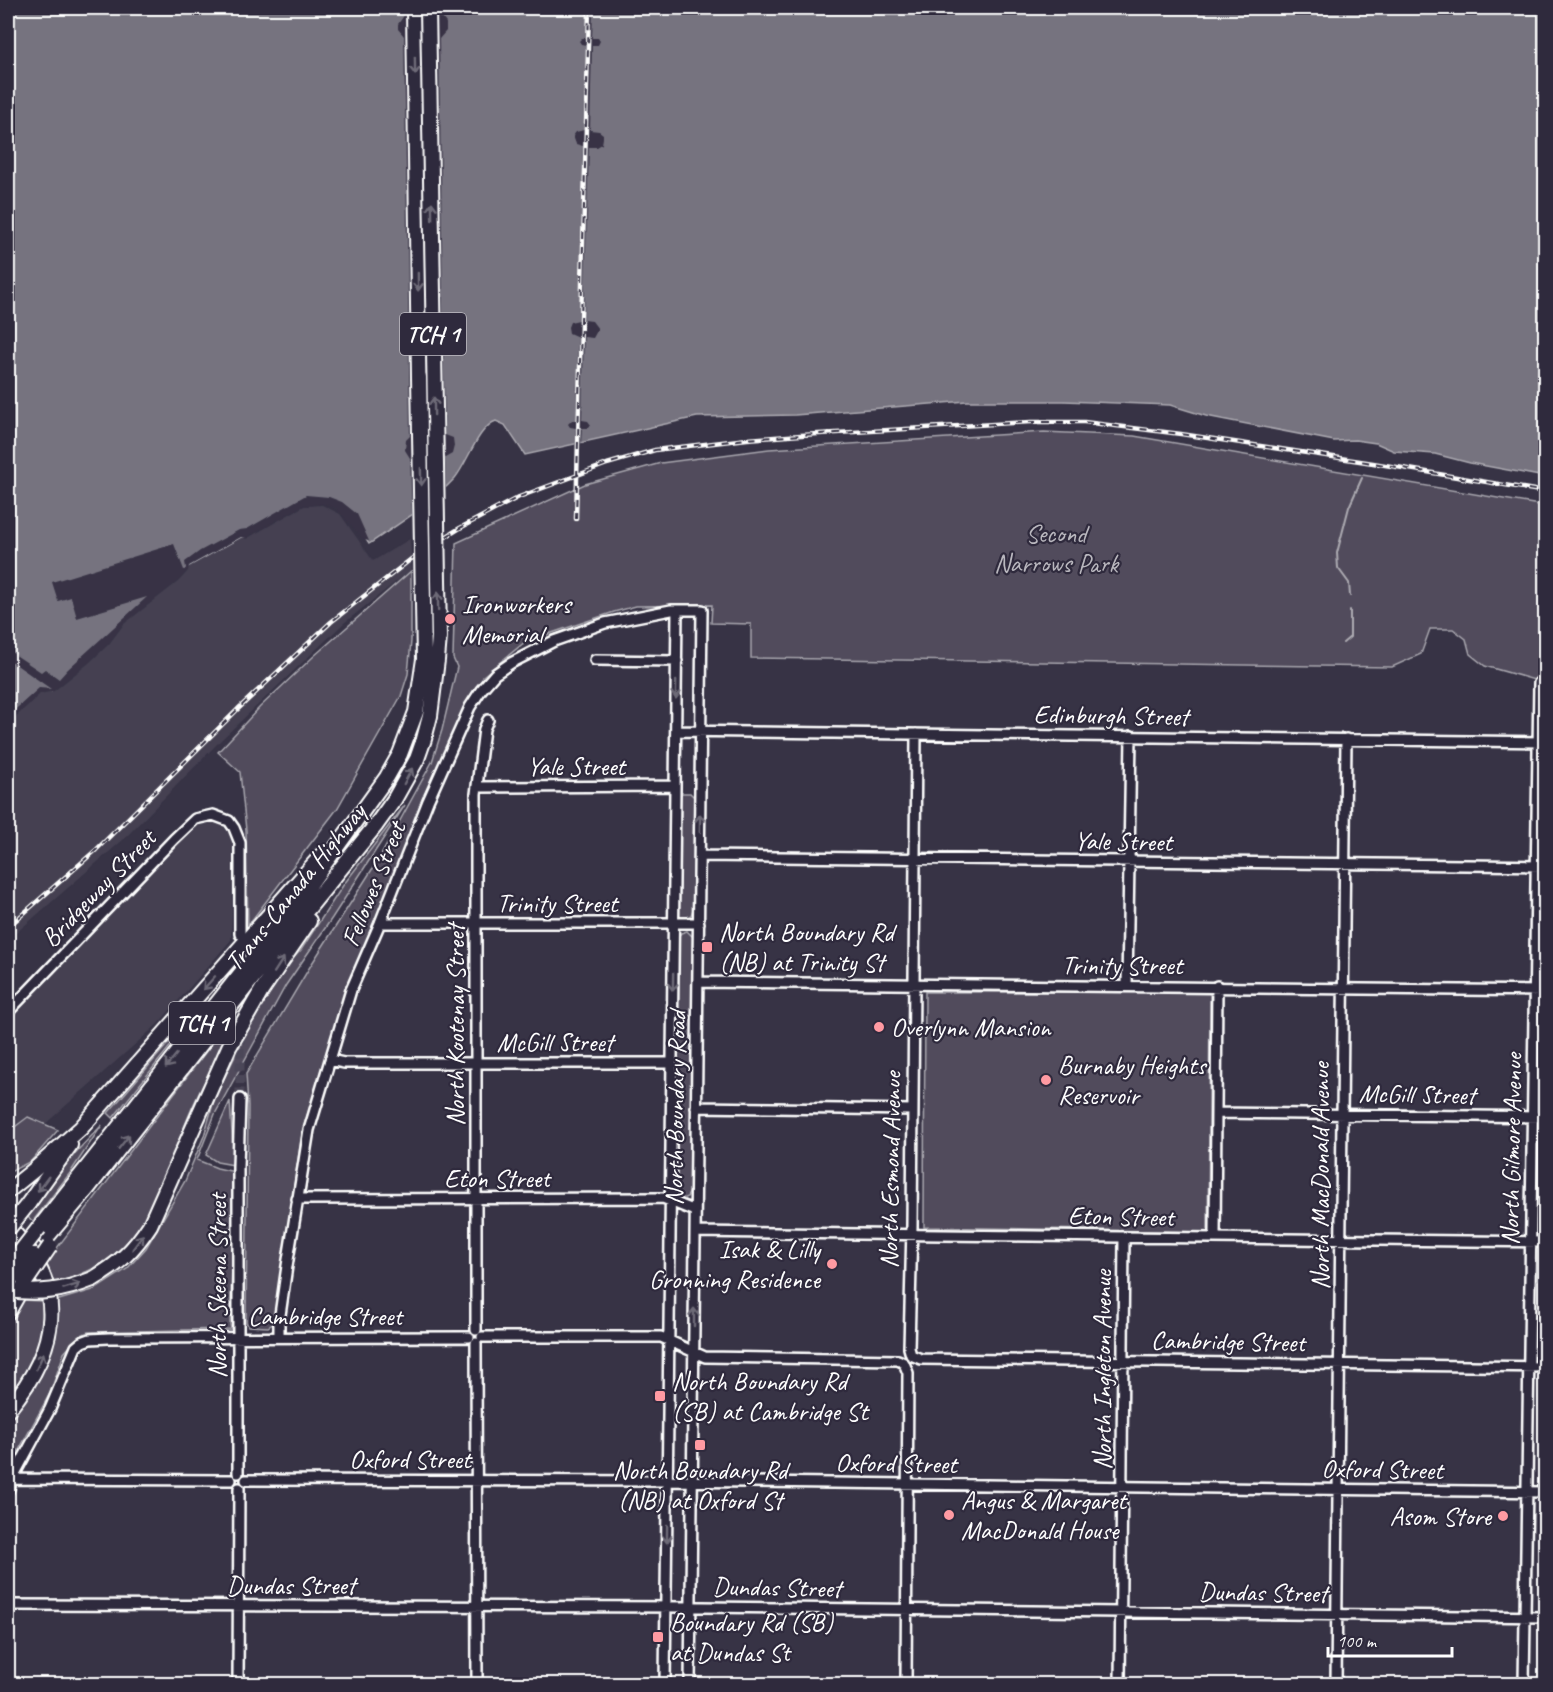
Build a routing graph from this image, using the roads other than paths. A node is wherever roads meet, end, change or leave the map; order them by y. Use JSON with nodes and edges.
{"nodes":[{"id":1,"x":414,"y":8,"type":"edge"},
{"id":2,"x":428,"y":8,"type":"edge"},
{"id":3,"x":677,"y":610,"type":"junction"},
{"id":4,"x":702,"y":610,"type":"joint"},
{"id":5,"x":430,"y":659,"type":"junction"},
{"id":6,"x":595,"y":660,"type":"dead end"},
{"id":7,"x":676,"y":661,"type":"junction"},
{"id":8,"x":1539,"y":683,"type":"dead end"},
{"id":9,"x":488,"y":720,"type":"dead end"},
{"id":10,"x":676,"y":731,"type":"junction"},
{"id":11,"x":701,"y":731,"type":"junction"},
{"id":12,"x":916,"y":734,"type":"junction"},
{"id":13,"x":1131,"y":736,"type":"junction"},
{"id":14,"x":1346,"y":739,"type":"junction"},
{"id":15,"x":1542,"y":742,"type":"edge"},
{"id":16,"x":675,"y":786,"type":"junction"},
{"id":17,"x":477,"y":788,"type":"junction"},
{"id":18,"x":360,"y":814,"type":"junction"},
{"id":19,"x":376,"y":825,"type":"junction"},
{"id":20,"x":700,"y":856,"type":"junction"},
{"id":21,"x":915,"y":858,"type":"junction"},
{"id":22,"x":1129,"y":862,"type":"junction"},
{"id":23,"x":1344,"y":864,"type":"junction"},
{"id":24,"x":1541,"y":866,"type":"edge"},
{"id":25,"x":380,"y":923,"type":"junction"},
{"id":26,"x":674,"y":923,"type":"junction"},
{"id":27,"x":699,"y":923,"type":"junction"},
{"id":28,"x":476,"y":924,"type":"junction"},
{"id":29,"x":240,"y":934,"type":"dead end"},
{"id":30,"x":698,"y":981,"type":"junction"},
{"id":31,"x":913,"y":984,"type":"junction"},
{"id":32,"x":1127,"y":986,"type":"junction"},
{"id":33,"x":1217,"y":987,"type":"junction"},
{"id":34,"x":1343,"y":989,"type":"junction"},
{"id":35,"x":1535,"y":991,"type":"junction"},
{"id":36,"x":1545,"y":991,"type":"edge"},
{"id":37,"x":8,"y":1012,"type":"edge"},
{"id":38,"x":330,"y":1060,"type":"junction"},
{"id":39,"x":476,"y":1063,"type":"junction"},
{"id":40,"x":672,"y":1063,"type":"junction"},
{"id":41,"x":240,"y":1099,"type":"tunnel mouth"},
{"id":42,"x":696,"y":1107,"type":"junction"},
{"id":43,"x":912,"y":1110,"type":"junction"},
{"id":44,"x":1216,"y":1113,"type":"junction"},
{"id":45,"x":1342,"y":1114,"type":"junction"},
{"id":46,"x":1533,"y":1116,"type":"junction"},
{"id":47,"x":1545,"y":1116,"type":"edge"},
{"id":48,"x":81,"y":1128,"type":"junction"},
{"id":49,"x":8,"y":1191,"type":"edge"},
{"id":50,"x":297,"y":1199,"type":"junction"},
{"id":51,"x":476,"y":1199,"type":"junction"},
{"id":52,"x":670,"y":1201,"type":"junction"},
{"id":53,"x":695,"y":1211,"type":"junction"},
{"id":54,"x":8,"y":1228,"type":"edge"},
{"id":55,"x":695,"y":1232,"type":"junction"},
{"id":56,"x":912,"y":1234,"type":"junction"},
{"id":57,"x":45,"y":1237,"type":"junction"},
{"id":58,"x":1124,"y":1237,"type":"junction"},
{"id":59,"x":1215,"y":1238,"type":"junction"},
{"id":60,"x":1340,"y":1239,"type":"junction"},
{"id":61,"x":1531,"y":1242,"type":"junction"},
{"id":62,"x":1545,"y":1242,"type":"edge"},
{"id":63,"x":15,"y":1273,"type":"edge"},
{"id":64,"x":8,"y":1291,"type":"edge"},
{"id":65,"x":8,"y":1312,"type":"edge"},
{"id":66,"x":238,"y":1337,"type":"junction"},
{"id":67,"x":279,"y":1337,"type":"junction"},
{"id":68,"x":476,"y":1337,"type":"junction"},
{"id":69,"x":669,"y":1342,"type":"junction"},
{"id":70,"x":694,"y":1352,"type":"junction"},
{"id":71,"x":911,"y":1354,"type":"joint"},
{"id":72,"x":1123,"y":1361,"type":"junction"},
{"id":73,"x":1340,"y":1364,"type":"junction"},
{"id":74,"x":1529,"y":1367,"type":"junction"},
{"id":75,"x":1545,"y":1367,"type":"edge"},
{"id":76,"x":8,"y":1410,"type":"edge"},
{"id":77,"x":238,"y":1473,"type":"junction"},
{"id":78,"x":12,"y":1479,"type":"junction"},
{"id":79,"x":231,"y":1480,"type":"junction"},
{"id":80,"x":246,"y":1480,"type":"junction"},
{"id":81,"x":476,"y":1481,"type":"junction"},
{"id":82,"x":668,"y":1481,"type":"junction"},
{"id":83,"x":692,"y":1482,"type":"junction"},
{"id":84,"x":909,"y":1485,"type":"junction"},
{"id":85,"x":1122,"y":1487,"type":"junction"},
{"id":86,"x":239,"y":1488,"type":"junction"},
{"id":87,"x":1338,"y":1490,"type":"junction"},
{"id":88,"x":8,"y":1491,"type":"edge"},
{"id":89,"x":1527,"y":1492,"type":"junction"},
{"id":90,"x":1545,"y":1492,"type":"edge"},
{"id":91,"x":8,"y":1605,"type":"edge"},
{"id":92,"x":238,"y":1606,"type":"junction"},
{"id":93,"x":476,"y":1606,"type":"junction"},
{"id":94,"x":667,"y":1607,"type":"junction"},
{"id":95,"x":691,"y":1607,"type":"junction"},
{"id":96,"x":907,"y":1609,"type":"junction"},
{"id":97,"x":1120,"y":1611,"type":"junction"},
{"id":98,"x":1336,"y":1614,"type":"junction"},
{"id":99,"x":1525,"y":1616,"type":"junction"},
{"id":100,"x":1545,"y":1617,"type":"edge"},
{"id":101,"x":238,"y":1684,"type":"edge"},
{"id":102,"x":477,"y":1684,"type":"edge"},
{"id":103,"x":665,"y":1684,"type":"edge"},
{"id":104,"x":690,"y":1684,"type":"edge"},
{"id":105,"x":906,"y":1684,"type":"edge"},
{"id":106,"x":1120,"y":1684,"type":"edge"},
{"id":107,"x":1336,"y":1684,"type":"edge"},
{"id":108,"x":1524,"y":1684,"type":"edge"}],
"edges":[{"from":1,"to":5,"type":"highway","number":"TCH 1","one_way":true,"bridge":true},
{"from":5,"to":2,"type":"highway","number":"TCH 1","one_way":true,"bridge":true},
{"from":3,"to":4,"type":"street","name":"Fellowes Street"},
{"from":3,"to":7,"type":"street","name":"North Boundary Road"},
{"from":3,"to":25,"type":"street","name":"Fellowes Street"},
{"from":4,"to":11,"type":"street","name":"North Boundary Road"},
{"from":5,"to":18,"type":"highway","name":"Trans-Canada Highway","number":"TCH 1"},
{"from":19,"to":5,"type":"highway","name":"Trans-Canada Highway","number":"TCH 1","one_way":true},
{"from":6,"to":7,"type":"street"},
{"from":7,"to":10,"type":"street","name":"North Boundary Road","one_way":true},
{"from":8,"to":15,"type":"street","name":"North Gilmore Avenue"},
{"from":9,"to":17,"type":"street","name":"North Kootenay Street"},
{"from":10,"to":11,"type":"street","name":"Edinburgh Street"},
{"from":10,"to":16,"type":"street","name":"North Boundary Road"},
{"from":11,"to":12,"type":"street","name":"Edinburgh Street"},
{"from":20,"to":11,"type":"street","name":"North Boundary Road","one_way":true},
{"from":12,"to":13,"type":"street","name":"Edinburgh Street"},
{"from":12,"to":21,"type":"street","name":"North Esmond Avenue"},
{"from":13,"to":14,"type":"street","name":"Edinburgh Street"},
{"from":13,"to":22,"type":"street"},
{"from":14,"to":15,"type":"street","name":"Edinburgh Street"},
{"from":14,"to":23,"type":"street","name":"North MacDonald Avenue"},
{"from":15,"to":24,"type":"street","name":"North Gilmore Avenue"},
{"from":16,"to":17,"type":"street","name":"Yale Street"},
{"from":16,"to":26,"type":"street","name":"North Boundary Road"},
{"from":17,"to":28,"type":"street","name":"North Kootenay Street"},
{"from":18,"to":48,"type":"highway","one_way":true},
{"from":18,"to":57,"type":"highway","name":"Trans-Canada Highway","number":"TCH 1","one_way":true},
{"from":57,"to":19,"type":"highway","name":"Trans-Canada Highway","number":"TCH 1","one_way":true},
{"from":64,"to":19,"type":"highway","one_way":true,"bridge":true},
{"from":20,"to":21,"type":"street","name":"Yale Street"},
{"from":20,"to":27,"type":"street","name":"North Boundary Road"},
{"from":21,"to":22,"type":"street","name":"Yale Street"},
{"from":21,"to":31,"type":"street","name":"North Esmond Avenue"},
{"from":22,"to":23,"type":"street","name":"Yale Street"},
{"from":22,"to":32,"type":"street"},
{"from":23,"to":24,"type":"street","name":"Yale Street"},
{"from":23,"to":34,"type":"street","name":"North MacDonald Avenue"},
{"from":24,"to":35,"type":"street","name":"North Gilmore Avenue"},
{"from":25,"to":28,"type":"street","name":"Trinity Street"},
{"from":25,"to":38,"type":"street","name":"Fellowes Street"},
{"from":26,"to":27,"type":"street","name":"Trinity Street"},
{"from":26,"to":28,"type":"street","name":"Trinity Street"},
{"from":26,"to":40,"type":"street","name":"North Boundary Road","one_way":true},
{"from":27,"to":30,"type":"street","name":"North Boundary Road"},
{"from":28,"to":39,"type":"street","name":"North Kootenay Street"},
{"from":29,"to":37,"type":"street","name":"Bridgeway Street"},
{"from":30,"to":31,"type":"street","name":"Trinity Street"},
{"from":30,"to":42,"type":"street","name":"North Boundary Road"},
{"from":31,"to":32,"type":"street","name":"Trinity Street"},
{"from":31,"to":43,"type":"street","name":"North Esmond Avenue"},
{"from":32,"to":33,"type":"street","name":"Trinity Street"},
{"from":33,"to":34,"type":"street","name":"Trinity Street"},
{"from":33,"to":44,"type":"street"},
{"from":34,"to":35,"type":"street","name":"Trinity Street"},
{"from":34,"to":45,"type":"street","name":"North MacDonald Avenue"},
{"from":35,"to":36,"type":"street","name":"Trinity Street"},
{"from":35,"to":46,"type":"street","name":"North Gilmore Avenue"},
{"from":38,"to":39,"type":"street","name":"McGill Street"},
{"from":38,"to":50,"type":"street","name":"Fellowes Street"},
{"from":39,"to":40,"type":"street","name":"McGill Street"},
{"from":39,"to":51,"type":"street","name":"North Kootenay Street"},
{"from":40,"to":52,"type":"street","name":"North Boundary Road"},
{"from":41,"to":66,"type":"street","name":"North Skeena Street"},
{"from":42,"to":43,"type":"street"},
{"from":42,"to":53,"type":"street","name":"North Boundary Road"},
{"from":43,"to":56,"type":"street","name":"North Esmond Avenue"},
{"from":44,"to":45,"type":"street","name":"McGill Street"},
{"from":44,"to":59,"type":"street"},
{"from":45,"to":46,"type":"street","name":"McGill Street"},
{"from":45,"to":60,"type":"street","name":"North MacDonald Avenue"},
{"from":46,"to":47,"type":"street","name":"McGill Street"},
{"from":46,"to":61,"type":"street","name":"North Gilmore Avenue"},
{"from":48,"to":49,"type":"highway"},
{"from":48,"to":54,"type":"highway","one_way":true,"bridge":true},
{"from":50,"to":51,"type":"street","name":"Eton Street"},
{"from":50,"to":67,"type":"street","name":"Fellowes Street"},
{"from":51,"to":52,"type":"street","name":"Eton Street"},
{"from":51,"to":68,"type":"street","name":"North Kootenay Street"},
{"from":52,"to":53,"type":"street","name":"Eton Street"},
{"from":52,"to":69,"type":"street","name":"North Boundary Road"},
{"from":53,"to":55,"type":"street","name":"North Boundary Road"},
{"from":76,"to":54,"type":"highway","one_way":true},
{"from":55,"to":56,"type":"street","name":"Eton Street"},
{"from":70,"to":55,"type":"street","name":"North Boundary Road","one_way":true},
{"from":56,"to":58,"type":"street","name":"Eton Street"},
{"from":56,"to":71,"type":"street","name":"North Esmond Avenue"},
{"from":57,"to":63,"type":"highway","name":"Trans-Canada Highway","number":"TCH 1","bridge":true},
{"from":58,"to":59,"type":"street","name":"Eton Street"},
{"from":58,"to":72,"type":"street","name":"North Ingleton Avenue"},
{"from":59,"to":60,"type":"street","name":"Eton Street"},
{"from":60,"to":61,"type":"street","name":"Eton Street"},
{"from":60,"to":73,"type":"street","name":"North MacDonald Avenue"},
{"from":61,"to":62,"type":"street","name":"Eton Street"},
{"from":61,"to":74,"type":"street","name":"North Gilmore Avenue"},
{"from":63,"to":64,"type":"highway","name":"Trans-Canada Highway","number":"TCH 1"},
{"from":63,"to":65,"type":"highway"},
{"from":66,"to":67,"type":"street","name":"Cambridge Street"},
{"from":66,"to":77,"type":"street","name":"North Skeena Street"},
{"from":66,"to":78,"type":"street","name":"Cambridge Street"},
{"from":67,"to":68,"type":"street","name":"Cambridge Street"},
{"from":68,"to":69,"type":"street","name":"Cambridge Street"},
{"from":68,"to":81,"type":"street","name":"North Kootenay Street"},
{"from":69,"to":70,"type":"street","name":"Cambridge Street"},
{"from":69,"to":82,"type":"street","name":"North Boundary Road"},
{"from":70,"to":83,"type":"street","name":"North Boundary Road"},
{"from":70,"to":84,"type":"street","name":"Cambridge Street"},
{"from":71,"to":72,"type":"street","name":"Cambridge Street"},
{"from":72,"to":73,"type":"street","name":"Cambridge Street"},
{"from":72,"to":85,"type":"street","name":"North Ingleton Avenue"},
{"from":73,"to":74,"type":"street","name":"Cambridge Street"},
{"from":73,"to":87,"type":"street","name":"North MacDonald Avenue"},
{"from":74,"to":75,"type":"street","name":"Cambridge Street"},
{"from":74,"to":89,"type":"street","name":"North Gilmore Avenue"},
{"from":77,"to":79,"type":"street"},
{"from":77,"to":80,"type":"street"},
{"from":78,"to":79,"type":"street"},
{"from":78,"to":88,"type":"street"},
{"from":79,"to":86,"type":"street"},
{"from":80,"to":81,"type":"street","name":"Oxford Street"},
{"from":80,"to":86,"type":"street"},
{"from":81,"to":82,"type":"street","name":"Oxford Street"},
{"from":81,"to":93,"type":"street","name":"North Kootenay Street"},
{"from":82,"to":83,"type":"street","name":"Oxford Street"},
{"from":82,"to":94,"type":"street","name":"North Boundary Road","one_way":true},
{"from":83,"to":84,"type":"street","name":"Oxford Street"},
{"from":83,"to":95,"type":"street","name":"North Boundary Road"},
{"from":84,"to":85,"type":"street","name":"Oxford Street"},
{"from":84,"to":96,"type":"street"},
{"from":85,"to":87,"type":"street","name":"Oxford Street"},
{"from":85,"to":97,"type":"street","name":"North Ingleton Avenue"},
{"from":86,"to":92,"type":"street"},
{"from":87,"to":89,"type":"street","name":"Oxford Street"},
{"from":87,"to":98,"type":"street","name":"North MacDonald Avenue"},
{"from":89,"to":90,"type":"street","name":"Oxford Street"},
{"from":89,"to":99,"type":"street","name":"North Gilmore Avenue"},
{"from":91,"to":92,"type":"street","name":"Dundas Street"},
{"from":92,"to":93,"type":"street","name":"Dundas Street"},
{"from":92,"to":101,"type":"street"},
{"from":93,"to":94,"type":"street","name":"Dundas Street"},
{"from":93,"to":102,"type":"street","name":"North Kootenay Street"},
{"from":94,"to":95,"type":"street","name":"Dundas Street"},
{"from":94,"to":103,"type":"street","name":"North Boundary Road"},
{"from":95,"to":96,"type":"street","name":"Dundas Street"},
{"from":95,"to":104,"type":"street","name":"North Boundary Road"},
{"from":96,"to":97,"type":"street","name":"Dundas Street"},
{"from":96,"to":105,"type":"street"},
{"from":97,"to":98,"type":"street","name":"Dundas Street"},
{"from":97,"to":106,"type":"street","name":"North Ingleton Avenue"},
{"from":98,"to":99,"type":"street","name":"Dundas Street"},
{"from":98,"to":107,"type":"street","name":"North MacDonald Avenue"},
{"from":99,"to":100,"type":"street","name":"Dundas Street"},
{"from":99,"to":108,"type":"street","name":"North Gilmore Avenue"}]}
